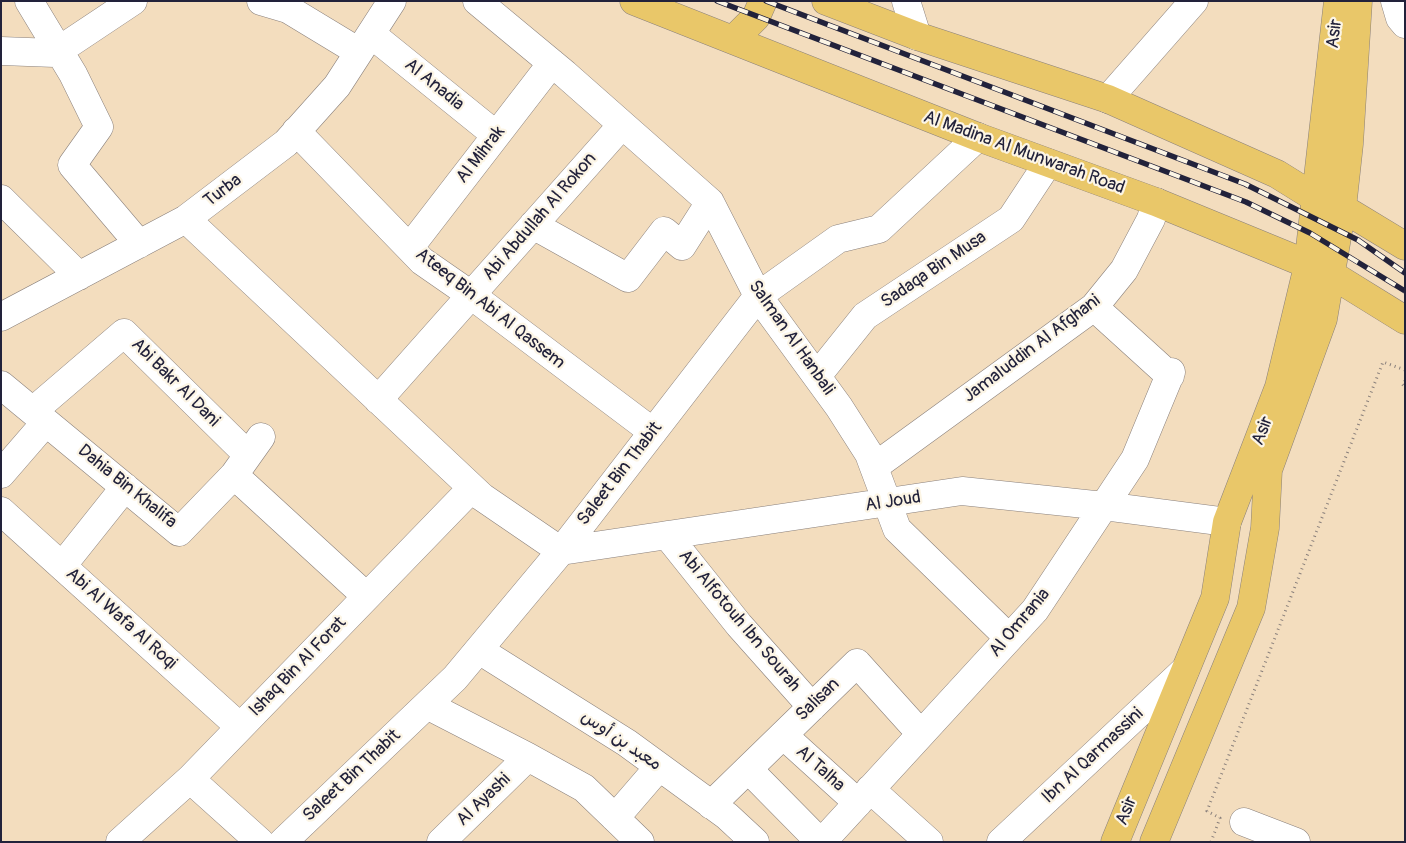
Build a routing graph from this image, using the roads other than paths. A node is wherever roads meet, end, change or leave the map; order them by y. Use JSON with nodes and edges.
{"nodes":[{"id":1,"x":29,"y":1,"type":"edge"},
{"id":2,"x":133,"y":1,"type":"edge"},
{"id":3,"x":261,"y":1,"type":"edge"},
{"id":4,"x":392,"y":1,"type":"edge"},
{"id":5,"x":478,"y":1,"type":"edge"},
{"id":6,"x":634,"y":1,"type":"edge"},
{"id":7,"x":763,"y":1,"type":"edge"},
{"id":8,"x":826,"y":1,"type":"edge"},
{"id":9,"x":906,"y":1,"type":"edge"},
{"id":10,"x":1194,"y":1,"type":"edge"},
{"id":11,"x":1338,"y":1,"type":"edge"},
{"id":12,"x":1358,"y":1,"type":"edge"},
{"id":13,"x":1395,"y":1,"type":"edge"},
{"id":14,"x":1405,"y":24,"type":"edge"},
{"id":15,"x":917,"y":36,"type":"junction"},
{"id":16,"x":734,"y":40,"type":"junction"},
{"id":17,"x":365,"y":43,"type":"junction"},
{"id":18,"x":1,"y":51,"type":"edge"},
{"id":19,"x":58,"y":52,"type":"junction"},
{"id":20,"x":552,"y":63,"type":"junction"},
{"id":21,"x":1108,"y":99,"type":"junction"},
{"id":22,"x":622,"y":125,"type":"junction"},
{"id":23,"x":296,"y":131,"type":"junction"},
{"id":24,"x":496,"y":135,"type":"junction"},
{"id":25,"x":978,"y":137,"type":"junction"},
{"id":26,"x":1048,"y":163,"type":"junction"},
{"id":27,"x":1314,"y":197,"type":"junction"},
{"id":28,"x":1,"y":199,"type":"edge"},
{"id":29,"x":710,"y":202,"type":"junction"},
{"id":30,"x":1156,"y":202,"type":"junction"},
{"id":31,"x":1342,"y":208,"type":"junction"},
{"id":32,"x":186,"y":219,"type":"junction"},
{"id":33,"x":533,"y":225,"type":"junction"},
{"id":34,"x":139,"y":244,"type":"junction"},
{"id":35,"x":1405,"y":246,"type":"edge"},
{"id":36,"x":410,"y":248,"type":"junction"},
{"id":37,"x":1319,"y":270,"type":"junction"},
{"id":38,"x":78,"y":276,"type":"junction"},
{"id":39,"x":472,"y":295,"type":"junction"},
{"id":40,"x":758,"y":296,"type":"junction"},
{"id":41,"x":1094,"y":307,"type":"junction"},
{"id":42,"x":1,"y":317,"type":"edge"},
{"id":43,"x":1405,"y":320,"type":"edge"},
{"id":44,"x":817,"y":376,"type":"junction"},
{"id":45,"x":1,"y":385,"type":"edge"},
{"id":46,"x":378,"y":400,"type":"junction"},
{"id":47,"x":40,"y":416,"type":"junction"},
{"id":48,"x":652,"y":432,"type":"junction"},
{"id":49,"x":248,"y":456,"type":"junction"},
{"id":50,"x":874,"y":467,"type":"junction"},
{"id":51,"x":1,"y":474,"type":"edge"},
{"id":52,"x":125,"y":487,"type":"junction"},
{"id":53,"x":472,"y":488,"type":"junction"},
{"id":54,"x":888,"y":502,"type":"junction"},
{"id":55,"x":1104,"y":506,"type":"junction"},
{"id":56,"x":1227,"y":522,"type":"junction"},
{"id":57,"x":6,"y":524,"type":"edge"},
{"id":58,"x":667,"y":535,"type":"junction"},
{"id":59,"x":561,"y":551,"type":"junction"},
{"id":60,"x":62,"y":566,"type":"junction"},
{"id":61,"x":366,"y":596,"type":"junction"},
{"id":62,"x":1009,"y":638,"type":"junction"},
{"id":63,"x":479,"y":650,"type":"junction"},
{"id":64,"x":1185,"y":670,"type":"junction"},
{"id":65,"x":427,"y":706,"type":"junction"},
{"id":66,"x":812,"y":707,"type":"junction"},
{"id":67,"x":240,"y":726,"type":"junction"},
{"id":68,"x":921,"y":734,"type":"junction"},
{"id":69,"x":783,"y":735,"type":"junction"},
{"id":70,"x":528,"y":757,"type":"junction"},
{"id":71,"x":659,"y":767,"type":"junction"},
{"id":72,"x":748,"y":770,"type":"junction"},
{"id":73,"x":190,"y":779,"type":"junction"},
{"id":74,"x":864,"y":796,"type":"junction"},
{"id":75,"x":711,"y":805,"type":"junction"},
{"id":76,"x":615,"y":818,"type":"junction"},
{"id":77,"x":1244,"y":822,"type":"dead end"},
{"id":78,"x":120,"y":842,"type":"edge"},
{"id":79,"x":260,"y":842,"type":"edge"},
{"id":80,"x":283,"y":842,"type":"edge"},
{"id":81,"x":441,"y":842,"type":"edge"},
{"id":82,"x":640,"y":842,"type":"edge"},
{"id":83,"x":756,"y":842,"type":"edge"},
{"id":84,"x":821,"y":842,"type":"edge"},
{"id":85,"x":929,"y":842,"type":"edge"},
{"id":86,"x":1001,"y":842,"type":"edge"},
{"id":87,"x":1115,"y":842,"type":"edge"},
{"id":88,"x":1154,"y":842,"type":"edge"},
{"id":89,"x":1296,"y":842,"type":"edge"}],
"edges":[{"from":1,"to":19,"type":"street"},
{"from":2,"to":19,"type":"street"},
{"from":3,"to":17,"type":"street","name":"Al Anadia"},
{"from":4,"to":17,"type":"street","name":"Turba"},
{"from":5,"to":20,"type":"street","name":"Salman Al Hanbali"},
{"from":6,"to":16,"type":"main road","name":"Al Madina Al Munwarah Road"},
{"from":7,"to":16,"type":"main road"},
{"from":8,"to":15,"type":"main road"},
{"from":9,"to":15,"type":"street"},
{"from":10,"to":21,"type":"street"},
{"from":11,"to":27,"type":"main road","name":"Asir"},
{"from":12,"to":31,"type":"main road","name":"Asir"},
{"from":13,"to":14,"type":"street"},
{"from":15,"to":21,"type":"main road"},
{"from":16,"to":25,"type":"main road","name":"Al Madina Al Munwarah Road"},
{"from":17,"to":23,"type":"street","name":"Turba"},
{"from":17,"to":24,"type":"street","name":"Al Anadia"},
{"from":18,"to":19,"type":"street"},
{"from":19,"to":34,"type":"street"},
{"from":20,"to":22,"type":"street","name":"Salman Al Hanbali"},
{"from":20,"to":24,"type":"street","name":"Al Mihrak"},
{"from":21,"to":27,"type":"main road"},
{"from":22,"to":29,"type":"street","name":"Salman Al Hanbali"},
{"from":22,"to":33,"type":"street","name":"Abi Abdullah Al Rokon"},
{"from":23,"to":32,"type":"street","name":"Turba"},
{"from":23,"to":36,"type":"street","name":"Ateeq Bin Abi Al Qassem"},
{"from":24,"to":36,"type":"street","name":"Al Mihrak"},
{"from":25,"to":26,"type":"main road","name":"Al Madina Al Munwarah Road"},
{"from":25,"to":40,"type":"street","name":"Saleet Bin Thabit"},
{"from":26,"to":30,"type":"main road","name":"Al Madina Al Munwarah Road"},
{"from":26,"to":44,"type":"street","name":"Sadaqa Bin Musa"},
{"from":27,"to":31,"type":"main road"},
{"from":27,"to":37,"type":"main road","name":"Asir"},
{"from":28,"to":38,"type":"street"},
{"from":29,"to":33,"type":"street"},
{"from":29,"to":40,"type":"street","name":"Salman Al Hanbali"},
{"from":30,"to":37,"type":"main road","name":"Al Madina Al Munwarah Road"},
{"from":30,"to":41,"type":"street","name":"Jamaluddin Al Afghani"},
{"from":31,"to":35,"type":"main road"},
{"from":31,"to":37,"type":"main road","name":"Asir"},
{"from":32,"to":34,"type":"street","name":"Turba"},
{"from":32,"to":46,"type":"street"},
{"from":33,"to":39,"type":"street","name":"Abi Abdullah Al Rokon"},
{"from":34,"to":38,"type":"street","name":"Turba"},
{"from":36,"to":39,"type":"street","name":"Ateeq Bin Abi Al Qassem"},
{"from":37,"to":43,"type":"main road","name":"Al Madina Al Munwarah Road"},
{"from":37,"to":56,"type":"main road","name":"Asir"},
{"from":37,"to":88,"type":"main road","name":"Asir"},
{"from":38,"to":42,"type":"street","name":"Turba"},
{"from":39,"to":46,"type":"street","name":"Abi Abdullah Al Rokon"},
{"from":39,"to":48,"type":"street","name":"Ateeq Bin Abi Al Qassem"},
{"from":40,"to":44,"type":"street","name":"Salman Al Hanbali"},
{"from":40,"to":48,"type":"street","name":"Saleet Bin Thabit"},
{"from":41,"to":50,"type":"street","name":"Jamaluddin Al Afghani"},
{"from":41,"to":55,"type":"street","name":"Al Omrania"},
{"from":44,"to":50,"type":"street","name":"Salman Al Hanbali"},
{"from":45,"to":47,"type":"street","name":"Dahia Bin Khalifa"},
{"from":46,"to":53,"type":"street"},
{"from":47,"to":49,"type":"street","name":"Abi Bakr Al Dani"},
{"from":47,"to":51,"type":"street"},
{"from":47,"to":52,"type":"street","name":"Dahia Bin Khalifa"},
{"from":48,"to":59,"type":"street","name":"Saleet Bin Thabit"},
{"from":49,"to":52,"type":"street","name":"Dahia Bin Khalifa"},
{"from":49,"to":61,"type":"street","name":"Abi Bakr Al Dani"},
{"from":50,"to":54,"type":"street","name":"Salman Al Hanbali"},
{"from":52,"to":60,"type":"street"},
{"from":53,"to":59,"type":"street"},
{"from":53,"to":61,"type":"street","name":"Ishaq Bin Al Forat"},
{"from":54,"to":55,"type":"street","name":"Al Joud"},
{"from":54,"to":58,"type":"street","name":"Al Joud"},
{"from":54,"to":62,"type":"street","name":"Salman Al Hanbali"},
{"from":55,"to":56,"type":"street","name":"Al Joud"},
{"from":55,"to":62,"type":"street","name":"Al Omrania"},
{"from":56,"to":64,"type":"main road","name":"Asir"},
{"from":57,"to":60,"type":"street","name":"Abi Al Wafa Al Roqi"},
{"from":58,"to":59,"type":"street","name":"Al Joud"},
{"from":58,"to":66,"type":"street","name":"Abi Alfotouh Ibn Sourah"},
{"from":59,"to":63,"type":"street","name":"Saleet Bin Thabit"},
{"from":60,"to":67,"type":"street","name":"Abi Al Wafa Al Roqi"},
{"from":61,"to":67,"type":"street","name":"Ishaq Bin Al Forat"},
{"from":62,"to":68,"type":"street","name":"Al Omrania"},
{"from":63,"to":65,"type":"street","name":"Saleet Bin Thabit"},
{"from":63,"to":71,"type":"street","name":"معبد بن أوس"},
{"from":64,"to":86,"type":"street","name":"Ibn Al Qarmassini"},
{"from":64,"to":87,"type":"main road","name":"Asir"},
{"from":65,"to":70,"type":"street","name":"Al Ayashi"},
{"from":65,"to":80,"type":"street","name":"Saleet Bin Thabit"},
{"from":66,"to":68,"type":"street","name":"Salisan"},
{"from":66,"to":69,"type":"street","name":"Salisan"},
{"from":67,"to":73,"type":"street","name":"Ishaq Bin Al Forat"},
{"from":68,"to":74,"type":"street","name":"Al Omrania"},
{"from":69,"to":72,"type":"street","name":"Salisan"},
{"from":69,"to":74,"type":"street","name":"Al Talha"},
{"from":70,"to":76,"type":"street","name":"Al Ayashi"},
{"from":70,"to":81,"type":"street","name":"Al Ayashi"},
{"from":71,"to":75,"type":"street","name":"معبد بن أوس"},
{"from":71,"to":76,"type":"street"},
{"from":72,"to":75,"type":"street","name":"Salisan"},
{"from":72,"to":84,"type":"street"},
{"from":73,"to":78,"type":"street","name":"Ishaq Bin Al Forat"},
{"from":73,"to":79,"type":"street"},
{"from":74,"to":84,"type":"street","name":"Al Omrania"},
{"from":74,"to":85,"type":"street","name":"Al Talha"},
{"from":75,"to":83,"type":"street","name":"معبد بن أوس"},
{"from":76,"to":82,"type":"street","name":"Al Ayashi"},
{"from":77,"to":89,"type":"street"}]}
